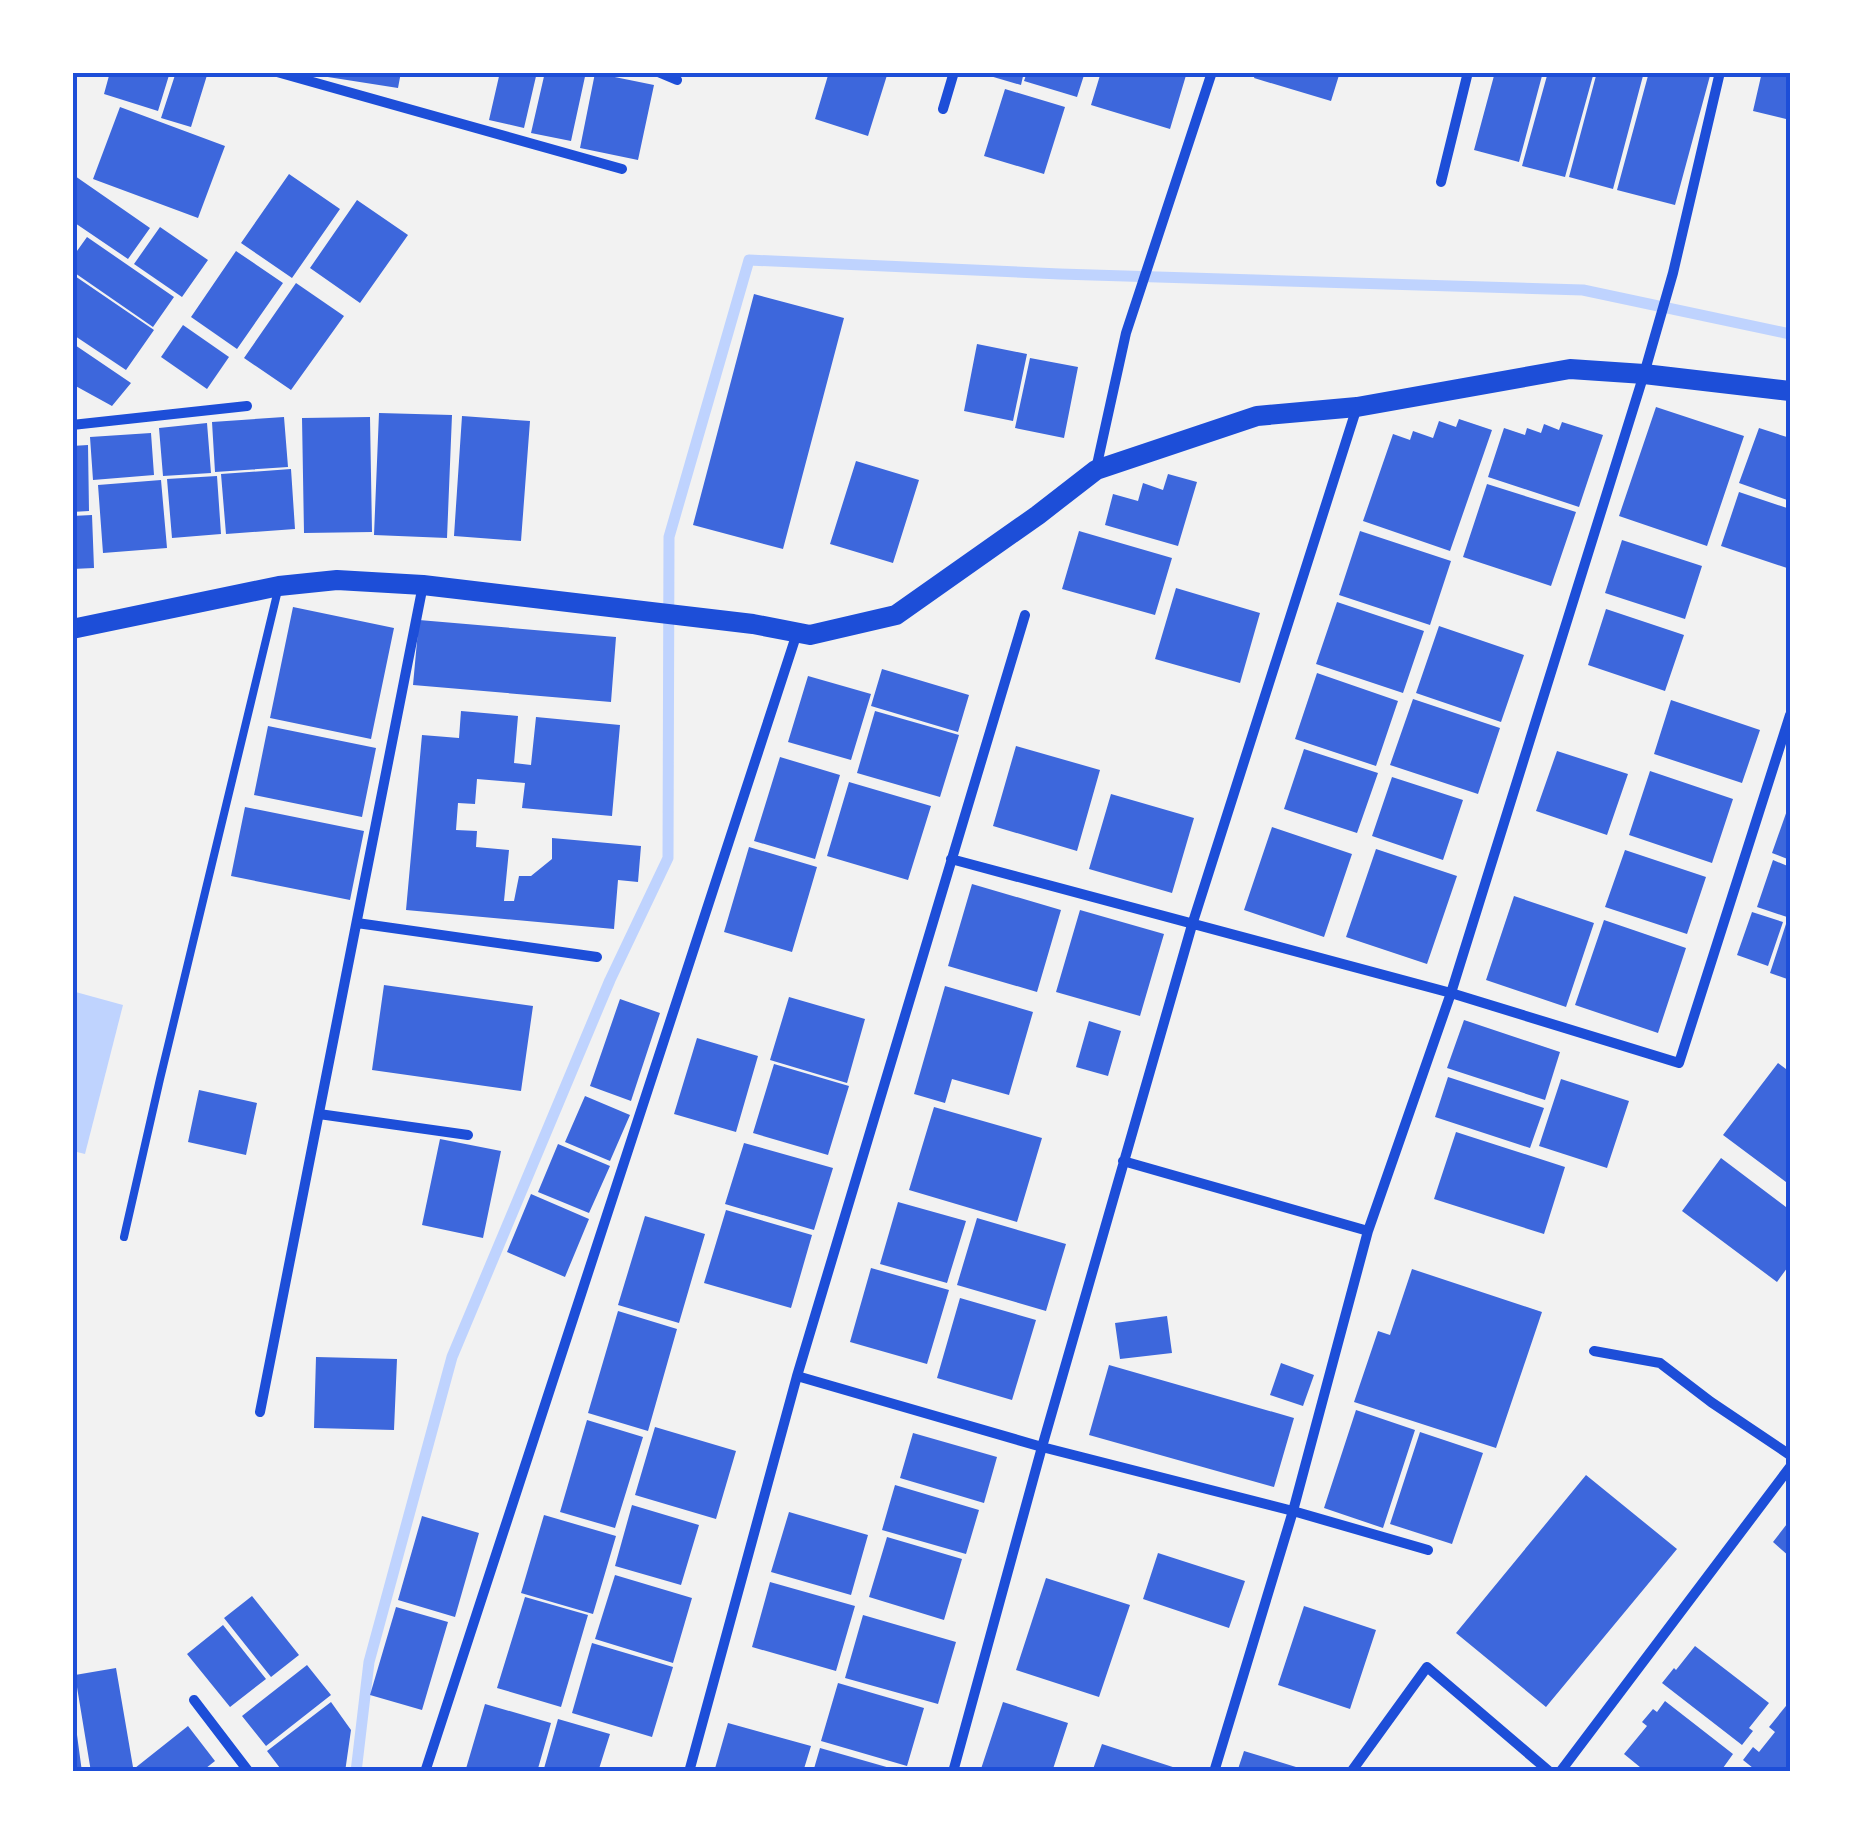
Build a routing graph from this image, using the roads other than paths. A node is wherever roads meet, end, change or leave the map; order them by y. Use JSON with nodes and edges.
{"nodes":[{"id":1,"x":278,"y":72,"type":"edge"},
{"id":2,"x":658,"y":72,"type":"edge"},
{"id":3,"x":954,"y":72,"type":"edge"},
{"id":4,"x":1212,"y":72,"type":"edge"},
{"id":5,"x":1468,"y":72,"type":"edge"},
{"id":6,"x":1720,"y":72,"type":"edge"},
{"id":7,"x":677,"y":80,"type":"dead end"},
{"id":8,"x":943,"y":109,"type":"dead end"},
{"id":9,"x":622,"y":170,"type":"dead end"},
{"id":10,"x":1441,"y":182,"type":"dead end"},
{"id":11,"x":1644,"y":374,"type":"junction"},
{"id":12,"x":1790,"y":392,"type":"edge"},
{"id":13,"x":247,"y":406,"type":"dead end"},
{"id":14,"x":1357,"y":407,"type":"junction"},
{"id":15,"x":72,"y":425,"type":"edge"},
{"id":16,"x":1096,"y":470,"type":"junction"},
{"id":17,"x":423,"y":585,"type":"junction"},
{"id":18,"x":278,"y":586,"type":"junction"},
{"id":19,"x":1025,"y":615,"type":"dead end"},
{"id":20,"x":72,"y":629,"type":"edge"},
{"id":21,"x":796,"y":633,"type":"junction"},
{"id":22,"x":1790,"y":715,"type":"edge"},
{"id":23,"x":951,"y":859,"type":"junction"},
{"id":24,"x":357,"y":923,"type":"junction"},
{"id":25,"x":1192,"y":924,"type":"junction"},
{"id":26,"x":597,"y":958,"type":"dead end"},
{"id":27,"x":1451,"y":993,"type":"junction"},
{"id":28,"x":319,"y":1114,"type":"junction"},
{"id":29,"x":468,"y":1136,"type":"dead end"},
{"id":30,"x":1123,"y":1161,"type":"junction"},
{"id":31,"x":1368,"y":1231,"type":"junction"},
{"id":32,"x":124,"y":1237,"type":"dead end"},
{"id":33,"x":1594,"y":1351,"type":"dead end"},
{"id":34,"x":797,"y":1376,"type":"junction"},
{"id":35,"x":260,"y":1412,"type":"dead end"},
{"id":36,"x":1042,"y":1447,"type":"junction"},
{"id":37,"x":1790,"y":1455,"type":"edge"},
{"id":38,"x":1790,"y":1467,"type":"edge"},
{"id":39,"x":1293,"y":1511,"type":"junction"},
{"id":40,"x":1428,"y":1550,"type":"dead end"},
{"id":41,"x":194,"y":1700,"type":"dead end"},
{"id":42,"x":249,"y":1772,"type":"edge"},
{"id":43,"x":425,"y":1772,"type":"edge"},
{"id":44,"x":689,"y":1772,"type":"edge"},
{"id":45,"x":952,"y":1772,"type":"edge"},
{"id":46,"x":1214,"y":1772,"type":"edge"},
{"id":47,"x":1352,"y":1772,"type":"edge"},
{"id":48,"x":1550,"y":1772,"type":"edge"},
{"id":49,"x":1560,"y":1772,"type":"edge"}],
"edges":[{"from":1,"to":9,"type":"street"},
{"from":2,"to":7,"type":"street"},
{"from":3,"to":8,"type":"street"},
{"from":4,"to":16,"type":"street"},
{"from":5,"to":10,"type":"street"},
{"from":6,"to":11,"type":"street"},
{"from":11,"to":12,"type":"main road"},
{"from":11,"to":14,"type":"main road"},
{"from":11,"to":27,"type":"street"},
{"from":13,"to":15,"type":"street"},
{"from":14,"to":16,"type":"main road"},
{"from":14,"to":25,"type":"street"},
{"from":16,"to":21,"type":"main road"},
{"from":17,"to":18,"type":"main road"},
{"from":17,"to":21,"type":"main road"},
{"from":17,"to":24,"type":"street"},
{"from":18,"to":20,"type":"main road"},
{"from":18,"to":32,"type":"lane"},
{"from":19,"to":23,"type":"street"},
{"from":21,"to":43,"type":"street"},
{"from":22,"to":27,"type":"street"},
{"from":23,"to":25,"type":"street"},
{"from":23,"to":34,"type":"street"},
{"from":24,"to":26,"type":"street"},
{"from":24,"to":28,"type":"street"},
{"from":25,"to":27,"type":"street"},
{"from":25,"to":30,"type":"street"},
{"from":27,"to":31,"type":"street"},
{"from":28,"to":29,"type":"street"},
{"from":28,"to":35,"type":"street"},
{"from":30,"to":31,"type":"street"},
{"from":30,"to":36,"type":"street"},
{"from":31,"to":39,"type":"street"},
{"from":33,"to":37,"type":"street"},
{"from":34,"to":36,"type":"street"},
{"from":34,"to":44,"type":"street"},
{"from":36,"to":39,"type":"street"},
{"from":36,"to":45,"type":"street"},
{"from":38,"to":49,"type":"street"},
{"from":39,"to":40,"type":"street"},
{"from":39,"to":46,"type":"street"},
{"from":41,"to":42,"type":"street"},
{"from":47,"to":48,"type":"street"}]}
